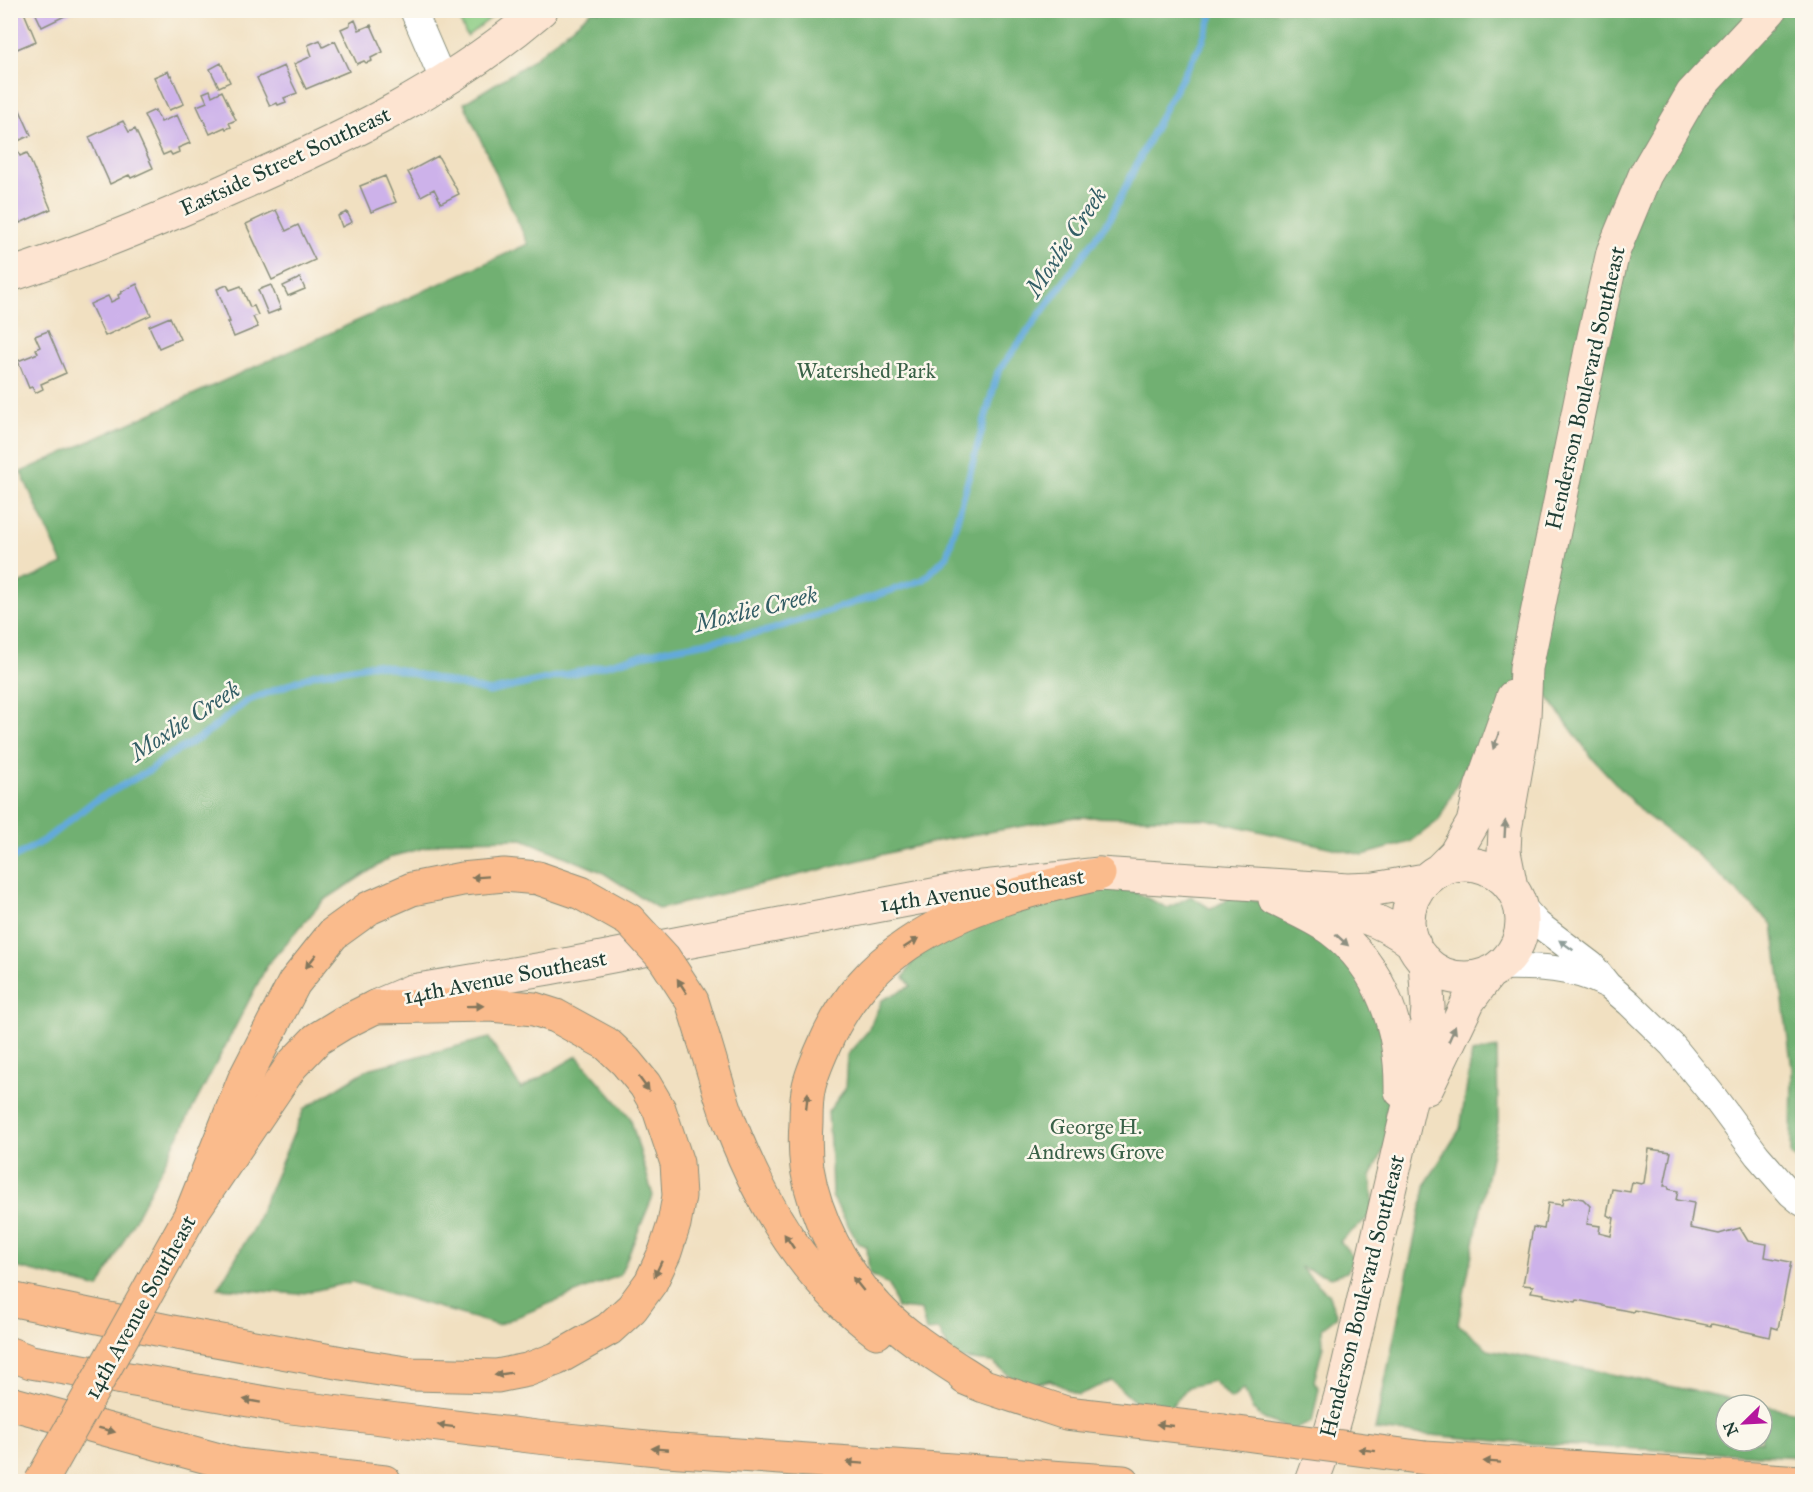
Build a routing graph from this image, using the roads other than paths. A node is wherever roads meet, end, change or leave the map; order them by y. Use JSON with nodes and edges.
{"nodes":[{"id":1,"x":413,"y":10,"type":"edge"},
{"id":2,"x":541,"y":10,"type":"edge"},
{"id":3,"x":1770,"y":10,"type":"edge"},
{"id":4,"x":444,"y":82,"type":"junction"},
{"id":5,"x":10,"y":275,"type":"edge"},
{"id":6,"x":1526,"y":668,"type":"junction"},
{"id":7,"x":1099,"y":874,"type":"junction"},
{"id":8,"x":1431,"y":876,"type":"junction"},
{"id":9,"x":1218,"y":882,"type":"junction"},
{"id":10,"x":1515,"y":896,"type":"junction"},
{"id":11,"x":1275,"y":899,"type":"junction"},
{"id":12,"x":1420,"y":953,"type":"junction"},
{"id":13,"x":1494,"y":970,"type":"junction"},
{"id":14,"x":1608,"y":985,"type":"junction"},
{"id":15,"x":375,"y":1007,"type":"junction"},
{"id":16,"x":1400,"y":1144,"type":"junction"},
{"id":17,"x":1803,"y":1203,"type":"edge"},
{"id":18,"x":191,"y":1214,"type":"junction"},
{"id":19,"x":10,"y":1299,"type":"edge"},
{"id":20,"x":10,"y":1354,"type":"edge"},
{"id":21,"x":984,"y":1386,"type":"junction"},
{"id":22,"x":10,"y":1403,"type":"edge"},
{"id":23,"x":41,"y":1482,"type":"edge"},
{"id":24,"x":385,"y":1482,"type":"edge"},
{"id":25,"x":1123,"y":1482,"type":"edge"},
{"id":26,"x":1312,"y":1482,"type":"edge"},
{"id":27,"x":1802,"y":1482,"type":"edge"}],
"edges":[{"from":1,"to":4,"type":"street"},
{"from":2,"to":4,"type":"main road","name":"Eastside Street Southeast"},
{"from":3,"to":6,"type":"main road","name":"Henderson Boulevard Southeast"},
{"from":4,"to":5,"type":"main road","name":"Eastside Street Southeast"},
{"from":6,"to":8,"type":"main road","name":"Henderson Boulevard Southeast","one_way":true},
{"from":10,"to":6,"type":"main road","name":"Henderson Boulevard Southeast","one_way":true},
{"from":7,"to":9,"type":"main road","name":"14th Avenue Southeast"},
{"from":7,"to":15,"type":"main road","name":"14th Avenue Southeast"},
{"from":21,"to":7,"type":"main road","one_way":true},
{"from":8,"to":9,"type":"main road","name":"14th Avenue Southeast"},
{"from":8,"to":10,"type":"main road"},
{"from":8,"to":12,"type":"main road"},
{"from":9,"to":11,"type":"main road","name":"14th Avenue Southeast"},
{"from":10,"to":13,"type":"main road"},
{"from":14,"to":10,"type":"street","one_way":true},
{"from":11,"to":12,"type":"main road","name":"14th Avenue Southeast"},
{"from":11,"to":16,"type":"main road","one_way":true},
{"from":12,"to":13,"type":"main road"},
{"from":12,"to":16,"type":"main road","name":"Henderson Boulevard Southeast"},
{"from":13,"to":14,"type":"street"},
{"from":16,"to":13,"type":"main road","name":"Henderson Boulevard Southeast","one_way":true},
{"from":14,"to":17,"type":"street"},
{"from":15,"to":18,"type":"main road","name":"14th Avenue Southeast"},
{"from":15,"to":19,"type":"main road","one_way":true},
{"from":16,"to":26,"type":"main road","name":"Henderson Boulevard Southeast"},
{"from":21,"to":18,"type":"main road","one_way":true,"bridge":true},
{"from":18,"to":23,"type":"main road","name":"14th Avenue Southeast","bridge":true},
{"from":25,"to":20,"type":"main road","one_way":true},
{"from":27,"to":21,"type":"main road","one_way":true,"bridge":true},
{"from":22,"to":24,"type":"main road","one_way":true}]}
